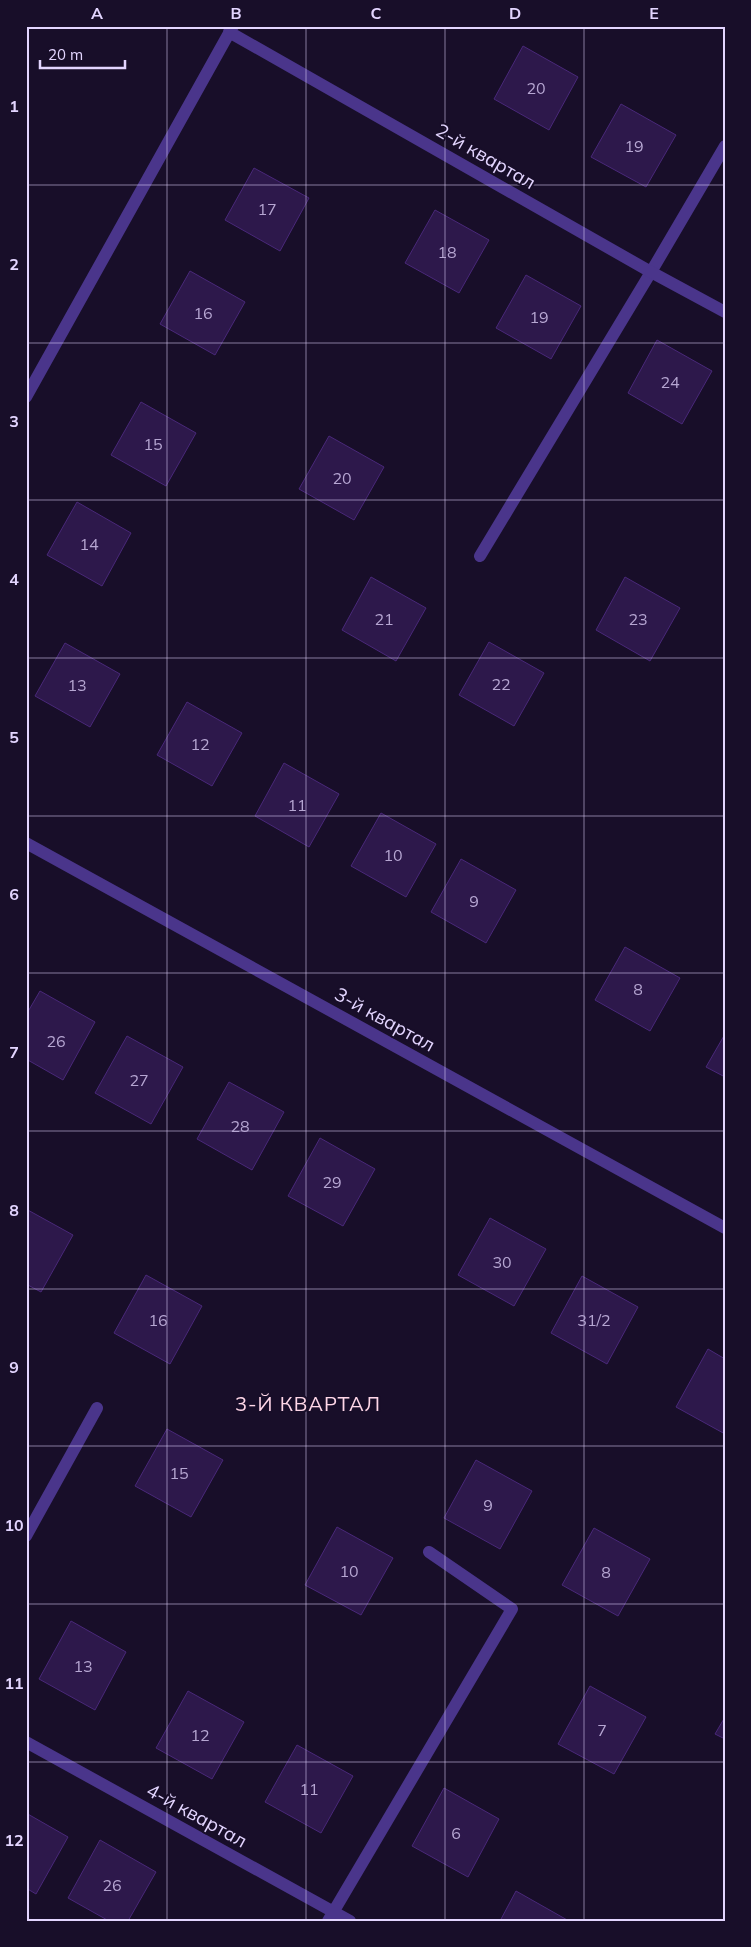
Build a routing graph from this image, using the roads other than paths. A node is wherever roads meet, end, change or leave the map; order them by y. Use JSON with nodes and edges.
{"nodes":[{"id":1,"x":231,"y":29,"type":"edge"},
{"id":2,"x":725,"y":146,"type":"edge"},
{"id":3,"x":651,"y":272,"type":"junction"},
{"id":4,"x":725,"y":312,"type":"edge"},
{"id":5,"x":26,"y":397,"type":"edge"},
{"id":6,"x":480,"y":556,"type":"dead end"},
{"id":7,"x":26,"y":843,"type":"edge"},
{"id":8,"x":725,"y":1228,"type":"edge"},
{"id":9,"x":97,"y":1408,"type":"dead end"},
{"id":10,"x":26,"y":1536,"type":"edge"},
{"id":11,"x":429,"y":1552,"type":"dead end"},
{"id":12,"x":26,"y":1742,"type":"edge"},
{"id":13,"x":331,"y":1916,"type":"edge"},
{"id":14,"x":350,"y":1921,"type":"edge"}],
"edges":[{"from":1,"to":3,"type":"street","name":"2-й квартал"},
{"from":1,"to":5,"type":"street"},
{"from":2,"to":3,"type":"street"},
{"from":3,"to":4,"type":"street","name":"2-й квартал"},
{"from":3,"to":6,"type":"street"},
{"from":7,"to":8,"type":"street","name":"3-й квартал"},
{"from":9,"to":10,"type":"street"},
{"from":11,"to":13,"type":"street"},
{"from":12,"to":13,"type":"street","name":"4-й квартал"},
{"from":13,"to":14,"type":"street","name":"4-й квартал"}]}
